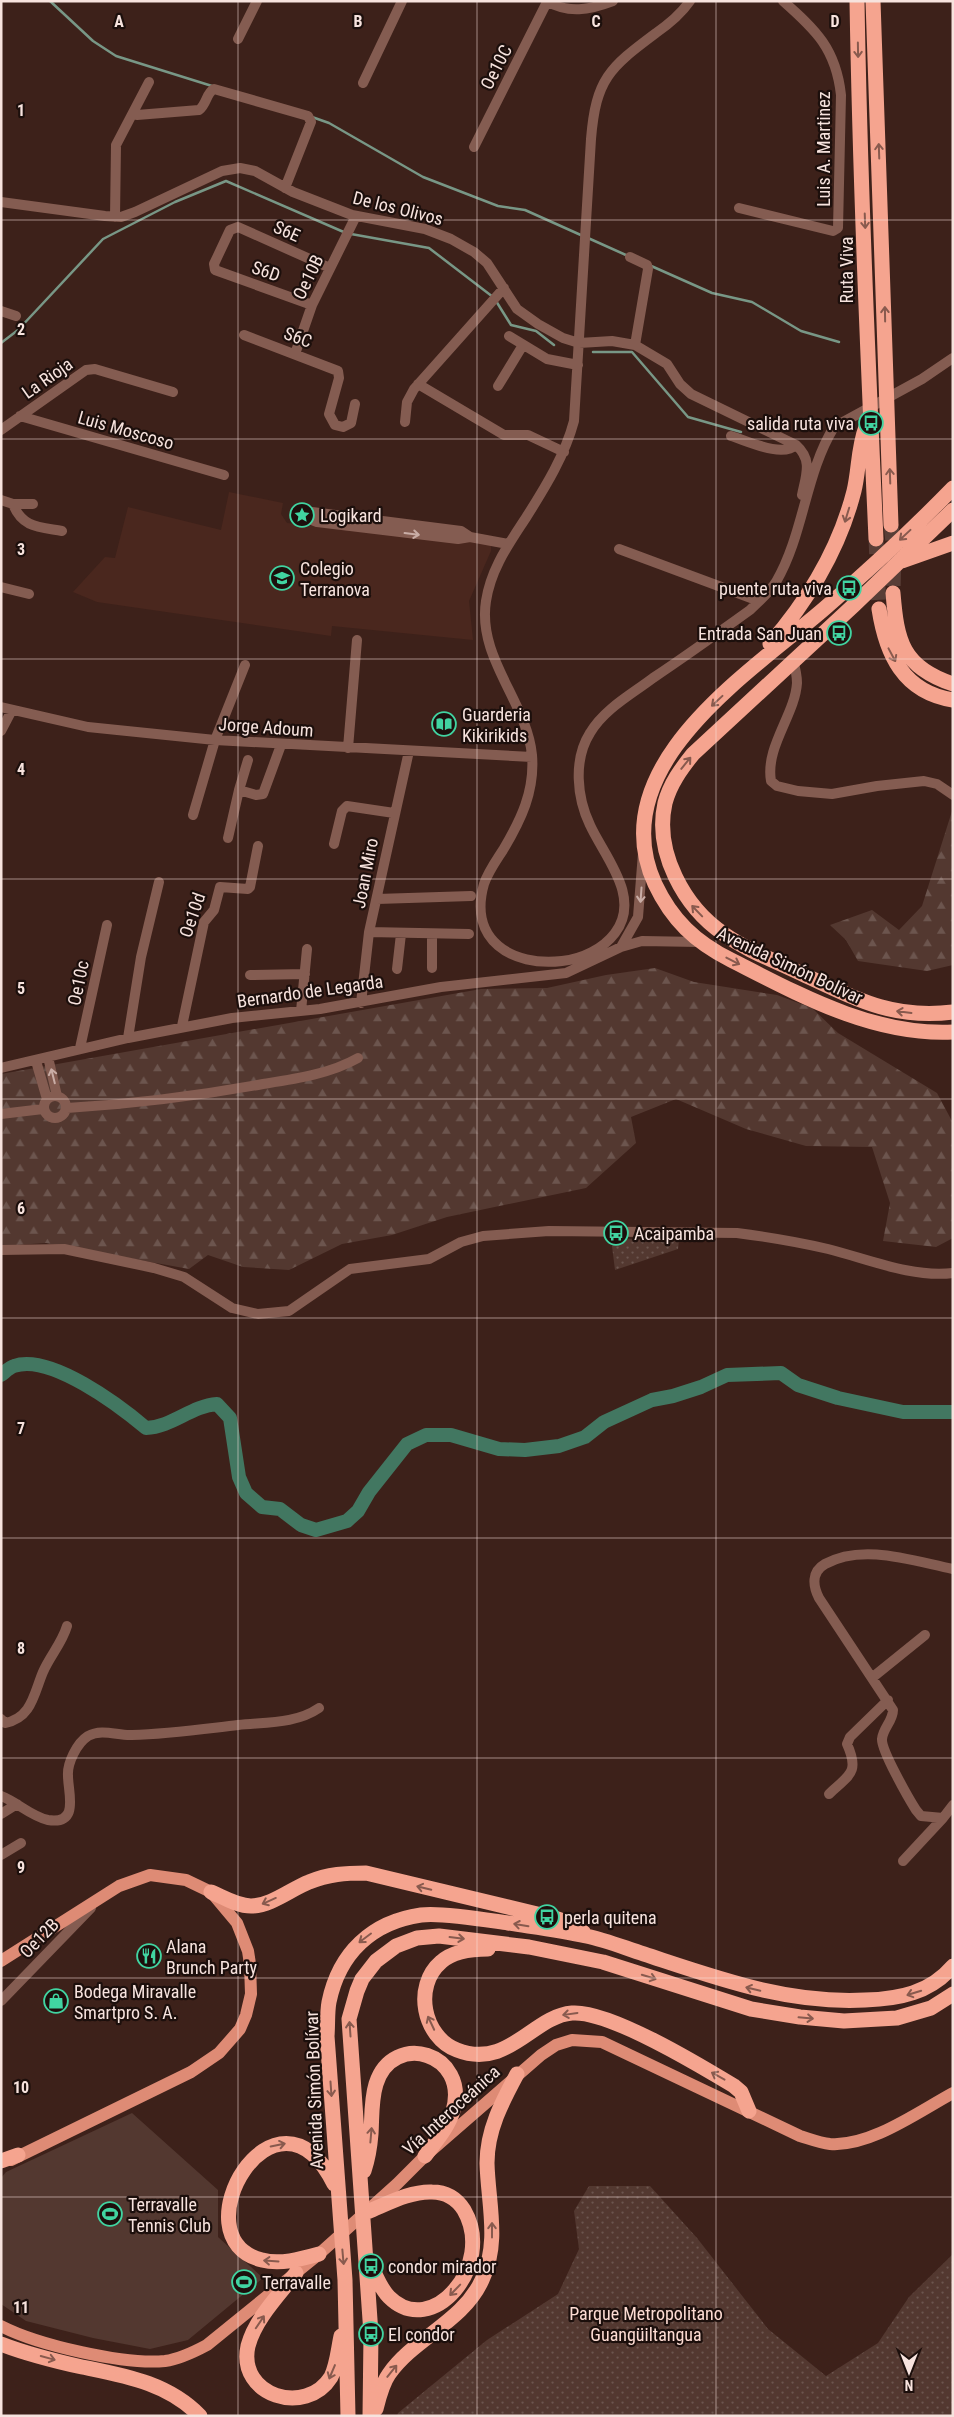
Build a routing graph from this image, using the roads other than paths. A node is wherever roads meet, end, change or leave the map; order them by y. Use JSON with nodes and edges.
{"nodes":[{"id":1,"x":256,"y":1,"type":"edge"},
{"id":2,"x":402,"y":1,"type":"edge"},
{"id":3,"x":613,"y":1,"type":"edge"},
{"id":4,"x":690,"y":1,"type":"edge"},
{"id":5,"x":783,"y":1,"type":"edge"},
{"id":6,"x":857,"y":1,"type":"edge"},
{"id":7,"x":873,"y":1,"type":"edge"},
{"id":8,"x":547,"y":2,"type":"edge"},
{"id":9,"x":238,"y":39,"type":"dead end"},
{"id":10,"x":149,"y":82,"type":"dead end"},
{"id":11,"x":363,"y":83,"type":"dead end"},
{"id":12,"x":137,"y":115,"type":"dead end"},
{"id":13,"x":474,"y":146,"type":"dead end"},
{"id":14,"x":285,"y":188,"type":"junction"},
{"id":15,"x":1,"y":202,"type":"edge"},
{"id":16,"x":739,"y":208,"type":"dead end"},
{"id":17,"x":354,"y":216,"type":"junction"},
{"id":18,"x":115,"y":217,"type":"junction"},
{"id":19,"x":231,"y":228,"type":"joint"},
{"id":20,"x":630,"y":257,"type":"dead end"},
{"id":21,"x":329,"y":267,"type":"junction"},
{"id":22,"x":501,"y":291,"type":"junction"},
{"id":23,"x":310,"y":304,"type":"junction"},
{"id":24,"x":1,"y":311,"type":"edge"},
{"id":25,"x":16,"y":316,"type":"dead end"},
{"id":26,"x":244,"y":335,"type":"dead end"},
{"id":27,"x":509,"y":336,"type":"dead end"},
{"id":28,"x":579,"y":343,"type":"junction"},
{"id":29,"x":523,"y":345,"type":"junction"},
{"id":30,"x":635,"y":345,"type":"junction"},
{"id":31,"x":294,"y":353,"type":"junction"},
{"id":32,"x":953,"y":358,"type":"edge"},
{"id":33,"x":578,"y":365,"type":"junction"},
{"id":34,"x":418,"y":384,"type":"junction"},
{"id":35,"x":498,"y":386,"type":"dead end"},
{"id":36,"x":173,"y":392,"type":"dead end"},
{"id":37,"x":355,"y":404,"type":"dead end"},
{"id":38,"x":20,"y":416,"type":"junction"},
{"id":39,"x":871,"y":417,"type":"junction"},
{"id":40,"x":405,"y":422,"type":"dead end"},
{"id":41,"x":1,"y":430,"type":"edge"},
{"id":42,"x":731,"y":436,"type":"dead end"},
{"id":43,"x":796,"y":445,"type":"junction"},
{"id":44,"x":564,"y":452,"type":"junction"},
{"id":45,"x":224,"y":475,"type":"dead end"},
{"id":46,"x":953,"y":488,"type":"edge"},
{"id":47,"x":1,"y":500,"type":"edge"},
{"id":48,"x":13,"y":504,"type":"junction"},
{"id":49,"x":33,"y":504,"type":"dead end"},
{"id":50,"x":953,"y":510,"type":"edge"},
{"id":51,"x":891,"y":525,"type":"tunnel mouth"},
{"id":52,"x":799,"y":526,"type":"junction"},
{"id":53,"x":391,"y":527,"type":"junction"},
{"id":54,"x":62,"y":531,"type":"dead end"},
{"id":55,"x":876,"y":539,"type":"tunnel mouth"},
{"id":56,"x":953,"y":543,"type":"edge"},
{"id":57,"x":508,"y":544,"type":"junction"},
{"id":58,"x":619,"y":549,"type":"dead end"},
{"id":59,"x":896,"y":563,"type":"junction"},
{"id":60,"x":1,"y":587,"type":"edge"},
{"id":61,"x":893,"y":592,"type":"tunnel mouth"},
{"id":62,"x":29,"y":594,"type":"dead end"},
{"id":63,"x":759,"y":601,"type":"junction"},
{"id":64,"x":879,"y":609,"type":"tunnel mouth"},
{"id":65,"x":357,"y":640,"type":"dead end"},
{"id":66,"x":793,"y":660,"type":"junction"},
{"id":67,"x":245,"y":665,"type":"dead end"},
{"id":68,"x":752,"y":668,"type":"junction"},
{"id":69,"x":953,"y":684,"type":"edge"},
{"id":70,"x":953,"y":700,"type":"edge"},
{"id":71,"x":1,"y":707,"type":"edge"},
{"id":72,"x":12,"y":710,"type":"junction"},
{"id":73,"x":1,"y":731,"type":"edge"},
{"id":74,"x":215,"y":740,"type":"junction"},
{"id":75,"x":281,"y":745,"type":"junction"},
{"id":76,"x":348,"y":748,"type":"junction"},
{"id":77,"x":409,"y":751,"type":"junction"},
{"id":78,"x":532,"y":757,"type":"junction"},
{"id":79,"x":248,"y":760,"type":"dead end"},
{"id":80,"x":239,"y":790,"type":"junction"},
{"id":81,"x":953,"y":795,"type":"edge"},
{"id":82,"x":394,"y":812,"type":"junction"},
{"id":83,"x":193,"y":815,"type":"dead end"},
{"id":84,"x":228,"y":838,"type":"dead end"},
{"id":85,"x":334,"y":844,"type":"dead end"},
{"id":86,"x":258,"y":846,"type":"dead end"},
{"id":87,"x":644,"y":847,"type":"junction"},
{"id":88,"x":159,"y":882,"type":"dead end"},
{"id":89,"x":471,"y":896,"type":"dead end"},
{"id":90,"x":377,"y":899,"type":"junction"},
{"id":91,"x":107,"y":924,"type":"dead end"},
{"id":92,"x":369,"y":932,"type":"junction"},
{"id":93,"x":401,"y":934,"type":"junction"},
{"id":94,"x":432,"y":934,"type":"junction"},
{"id":95,"x":469,"y":934,"type":"dead end"},
{"id":96,"x":699,"y":942,"type":"junction"},
{"id":97,"x":621,"y":947,"type":"junction"},
{"id":98,"x":307,"y":949,"type":"dead end"},
{"id":99,"x":601,"y":952,"type":"junction"},
{"id":100,"x":432,"y":968,"type":"dead end"},
{"id":101,"x":397,"y":969,"type":"dead end"},
{"id":102,"x":304,"y":974,"type":"junction"},
{"id":103,"x":250,"y":975,"type":"dead end"},
{"id":104,"x":361,"y":1003,"type":"junction"},
{"id":105,"x":302,"y":1010,"type":"junction"},
{"id":106,"x":953,"y":1012,"type":"edge"},
{"id":107,"x":182,"y":1026,"type":"junction"},
{"id":108,"x":953,"y":1032,"type":"edge"},
{"id":109,"x":128,"y":1038,"type":"junction"},
{"id":110,"x":80,"y":1048,"type":"junction"},
{"id":111,"x":48,"y":1057,"type":"junction"},
{"id":112,"x":358,"y":1058,"type":"dead end"},
{"id":113,"x":36,"y":1061,"type":"junction"},
{"id":114,"x":1,"y":1068,"type":"edge"},
{"id":115,"x":57,"y":1096,"type":"junction"},
{"id":116,"x":45,"y":1104,"type":"junction"},
{"id":117,"x":67,"y":1108,"type":"junction"},
{"id":118,"x":1,"y":1114,"type":"edge"},
{"id":119,"x":1,"y":1250,"type":"edge"},
{"id":120,"x":953,"y":1273,"type":"edge"},
{"id":121,"x":953,"y":1569,"type":"edge"},
{"id":122,"x":67,"y":1626,"type":"dead end"},
{"id":123,"x":925,"y":1635,"type":"dead end"},
{"id":124,"x":873,"y":1677,"type":"junction"},
{"id":125,"x":888,"y":1700,"type":"junction"},
{"id":126,"x":318,"y":1708,"type":"dead end"},
{"id":127,"x":1,"y":1719,"type":"edge"},
{"id":128,"x":829,"y":1794,"type":"dead end"},
{"id":129,"x":1,"y":1796,"type":"edge"},
{"id":130,"x":17,"y":1804,"type":"junction"},
{"id":131,"x":953,"y":1805,"type":"edge"},
{"id":132,"x":1,"y":1814,"type":"edge"},
{"id":133,"x":943,"y":1818,"type":"junction"},
{"id":134,"x":22,"y":1843,"type":"dead end"},
{"id":135,"x":1,"y":1855,"type":"edge"},
{"id":136,"x":903,"y":1861,"type":"dead end"},
{"id":137,"x":210,"y":1892,"type":"junction"},
{"id":138,"x":100,"y":1899,"type":"junction"},
{"id":139,"x":587,"y":1936,"type":"junction"},
{"id":140,"x":529,"y":1947,"type":"junction"},
{"id":141,"x":4,"y":1958,"type":"edge"},
{"id":142,"x":953,"y":1966,"type":"edge"},
{"id":143,"x":953,"y":1994,"type":"edge"},
{"id":144,"x":1,"y":2000,"type":"edge"},
{"id":145,"x":518,"y":2074,"type":"junction"},
{"id":146,"x":953,"y":2093,"type":"edge"},
{"id":147,"x":749,"y":2111,"type":"junction"},
{"id":148,"x":18,"y":2155,"type":"junction"},
{"id":149,"x":425,"y":2156,"type":"junction"},
{"id":150,"x":1,"y":2161,"type":"edge"},
{"id":151,"x":1,"y":2168,"type":"edge"},
{"id":152,"x":361,"y":2182,"type":"junction"},
{"id":153,"x":337,"y":2191,"type":"junction"},
{"id":154,"x":366,"y":2212,"type":"junction"},
{"id":155,"x":364,"y":2250,"type":"junction"},
{"id":156,"x":319,"y":2254,"type":"junction"},
{"id":157,"x":296,"y":2273,"type":"junction"},
{"id":158,"x":346,"y":2308,"type":"junction"},
{"id":159,"x":1,"y":2326,"type":"edge"},
{"id":160,"x":1,"y":2344,"type":"edge"},
{"id":161,"x":200,"y":2416,"type":"edge"},
{"id":162,"x":348,"y":2416,"type":"edge"},
{"id":163,"x":370,"y":2416,"type":"edge"},
{"id":164,"x":375,"y":2416,"type":"edge"}],
"edges":[{"from":1,"to":9,"type":"street"},
{"from":2,"to":11,"type":"street"},
{"from":3,"to":8,"type":"street"},
{"from":4,"to":28,"type":"street"},
{"from":5,"to":16,"type":"street","name":"Luis A. Martinez"},
{"from":6,"to":39,"type":"highway","name":"Ruta Viva","one_way":true},
{"from":51,"to":7,"type":"highway","name":"Ruta Viva","one_way":true},
{"from":8,"to":13,"type":"street","name":"Oe10C"},
{"from":10,"to":18,"type":"street"},
{"from":12,"to":14,"type":"street"},
{"from":14,"to":17,"type":"street","name":"De los Olivos"},
{"from":14,"to":18,"type":"street","name":"De los Olivos"},
{"from":15,"to":18,"type":"street","name":"De los Olivos"},
{"from":17,"to":21,"type":"street","name":"Oe10B"},
{"from":17,"to":22,"type":"street","name":"De los Olivos"},
{"from":19,"to":21,"type":"street","name":"S6E"},
{"from":19,"to":23,"type":"street","name":"S6D"},
{"from":20,"to":30,"type":"street"},
{"from":21,"to":23,"type":"street","name":"Oe10B"},
{"from":22,"to":28,"type":"street","name":"De los Olivos"},
{"from":22,"to":34,"type":"street"},
{"from":23,"to":31,"type":"street","name":"Oe10B"},
{"from":24,"to":25,"type":"street"},
{"from":26,"to":31,"type":"street","name":"S6C"},
{"from":27,"to":29,"type":"street"},
{"from":28,"to":30,"type":"street","name":"De los Olivos"},
{"from":28,"to":33,"type":"street"},
{"from":29,"to":33,"type":"street"},
{"from":29,"to":35,"type":"street"},
{"from":30,"to":43,"type":"street","name":"De los Olivos"},
{"from":31,"to":37,"type":"street","name":"S6C"},
{"from":32,"to":52,"type":"street"},
{"from":33,"to":44,"type":"street"},
{"from":34,"to":40,"type":"street"},
{"from":34,"to":44,"type":"street"},
{"from":36,"to":38,"type":"street","name":"La Rioja"},
{"from":38,"to":41,"type":"street","name":"La Rioja"},
{"from":38,"to":45,"type":"street","name":"Luis Moscoso"},
{"from":39,"to":55,"type":"highway","name":"Ruta Viva"},
{"from":39,"to":68,"type":"highway","one_way":true},
{"from":42,"to":43,"type":"street"},
{"from":43,"to":52,"type":"street"},
{"from":44,"to":57,"type":"street"},
{"from":46,"to":68,"type":"highway","name":"Avenida Simón Bolívar","one_way":true},
{"from":47,"to":48,"type":"street"},
{"from":48,"to":49,"type":"street"},
{"from":48,"to":54,"type":"street"},
{"from":50,"to":59,"type":"highway","name":"Avenida Simón Bolívar"},
{"from":52,"to":63,"type":"street"},
{"from":53,"to":53,"type":"street"},
{"from":53,"to":57,"type":"street"},
{"from":56,"to":59,"type":"highway"},
{"from":57,"to":78,"type":"street"},
{"from":58,"to":63,"type":"street"},
{"from":59,"to":66,"type":"highway","name":"Avenida Simón Bolívar"},
{"from":60,"to":62,"type":"street"},
{"from":61,"to":69,"type":"highway"},
{"from":63,"to":99,"type":"street"},
{"from":64,"to":70,"type":"highway","one_way":true},
{"from":65,"to":76,"type":"street"},
{"from":66,"to":81,"type":"street"},
{"from":106,"to":66,"type":"highway","name":"Avenida Simón Bolívar","one_way":true},
{"from":67,"to":74,"type":"street"},
{"from":68,"to":87,"type":"highway","name":"Avenida Simón Bolívar","one_way":true},
{"from":71,"to":72,"type":"street","name":"Jorge Adoum"},
{"from":72,"to":73,"type":"street"},
{"from":72,"to":74,"type":"street","name":"Jorge Adoum"},
{"from":74,"to":75,"type":"street","name":"Jorge Adoum"},
{"from":74,"to":83,"type":"street"},
{"from":75,"to":76,"type":"street","name":"Jorge Adoum"},
{"from":75,"to":80,"type":"street"},
{"from":76,"to":77,"type":"street","name":"Jorge Adoum"},
{"from":77,"to":78,"type":"street","name":"Jorge Adoum"},
{"from":77,"to":82,"type":"street","name":"Joan Miro"},
{"from":78,"to":99,"type":"street"},
{"from":79,"to":80,"type":"street"},
{"from":80,"to":84,"type":"street"},
{"from":82,"to":85,"type":"street"},
{"from":82,"to":90,"type":"street","name":"Joan Miro"},
{"from":86,"to":107,"type":"street","name":"Oe10d"},
{"from":87,"to":96,"type":"highway","name":"Avenida Simón Bolívar"},
{"from":87,"to":97,"type":"street","one_way":true},
{"from":88,"to":109,"type":"street"},
{"from":89,"to":90,"type":"street"},
{"from":90,"to":92,"type":"street","name":"Joan Miro"},
{"from":91,"to":110,"type":"street","name":"Oe10c"},
{"from":92,"to":93,"type":"street"},
{"from":92,"to":104,"type":"street","name":"Joan Miro"},
{"from":93,"to":94,"type":"street"},
{"from":93,"to":101,"type":"street"},
{"from":94,"to":95,"type":"street"},
{"from":94,"to":100,"type":"street"},
{"from":96,"to":97,"type":"street","name":"Bernardo de Legarda"},
{"from":96,"to":108,"type":"highway","name":"Avenida Simón Bolívar","one_way":true},
{"from":97,"to":99,"type":"street","name":"Bernardo de Legarda"},
{"from":98,"to":102,"type":"street"},
{"from":99,"to":104,"type":"street","name":"Bernardo de Legarda"},
{"from":102,"to":103,"type":"street"},
{"from":102,"to":105,"type":"street"},
{"from":104,"to":105,"type":"street","name":"Bernardo de Legarda"},
{"from":105,"to":107,"type":"street","name":"Bernardo de Legarda"},
{"from":107,"to":109,"type":"street","name":"Bernardo de Legarda"},
{"from":109,"to":110,"type":"street","name":"Bernardo de Legarda"},
{"from":110,"to":111,"type":"street","name":"Bernardo de Legarda"},
{"from":111,"to":113,"type":"street","name":"Bernardo de Legarda"},
{"from":115,"to":111,"type":"street","one_way":true},
{"from":112,"to":117,"type":"street"},
{"from":113,"to":114,"type":"street","name":"Bernardo de Legarda"},
{"from":113,"to":116,"type":"street"},
{"from":115,"to":116,"type":"street"},
{"from":115,"to":117,"type":"street"},
{"from":116,"to":117,"type":"street"},
{"from":116,"to":118,"type":"street"},
{"from":119,"to":120,"type":"street"},
{"from":121,"to":124,"type":"street"},
{"from":122,"to":127,"type":"street"},
{"from":123,"to":124,"type":"street"},
{"from":124,"to":125,"type":"street"},
{"from":125,"to":128,"type":"street"},
{"from":125,"to":133,"type":"street"},
{"from":126,"to":130,"type":"street"},
{"from":129,"to":130,"type":"street"},
{"from":130,"to":132,"type":"street"},
{"from":131,"to":133,"type":"street"},
{"from":133,"to":136,"type":"street"},
{"from":134,"to":135,"type":"street"},
{"from":137,"to":138,"type":"main road"},
{"from":139,"to":137,"type":"highway","one_way":true},
{"from":137,"to":148,"type":"main road"},
{"from":138,"to":141,"type":"main road"},
{"from":138,"to":144,"type":"street","name":"Oe12B"},
{"from":142,"to":139,"type":"highway","name":"Avenida Simón Bolívar","one_way":true},
{"from":139,"to":153,"type":"highway","name":"Avenida Simón Bolívar","one_way":true},
{"from":140,"to":143,"type":"highway","one_way":true},
{"from":147,"to":140,"type":"highway","one_way":true},
{"from":152,"to":140,"type":"highway","one_way":true},
{"from":145,"to":147,"type":"main road","name":"Vía Interoceánica"},
{"from":145,"to":149,"type":"main road","name":"Vía Interoceánica"},
{"from":164,"to":145,"type":"highway","one_way":true},
{"from":146,"to":147,"type":"main road","name":"Vía Interoceánica"},
{"from":148,"to":150,"type":"highway"},
{"from":148,"to":151,"type":"main road"},
{"from":152,"to":149,"type":"highway","one_way":true},
{"from":149,"to":154,"type":"main road","name":"Vía Interoceánica"},
{"from":152,"to":155,"type":"highway"},
{"from":156,"to":153,"type":"highway","one_way":true},
{"from":153,"to":158,"type":"highway","name":"Avenida Simón Bolívar","one_way":true},
{"from":154,"to":155,"type":"highway","one_way":true},
{"from":154,"to":156,"type":"main road","name":"Vía Interoceánica"},
{"from":155,"to":163,"type":"highway"},
{"from":156,"to":157,"type":"main road","name":"Vía Interoceánica"},
{"from":158,"to":157,"type":"highway","one_way":true},
{"from":157,"to":159,"type":"main road","name":"Vía Interoceánica"},
{"from":158,"to":162,"type":"highway","name":"Avenida Simón Bolívar"},
{"from":160,"to":161,"type":"highway","one_way":true}]}
